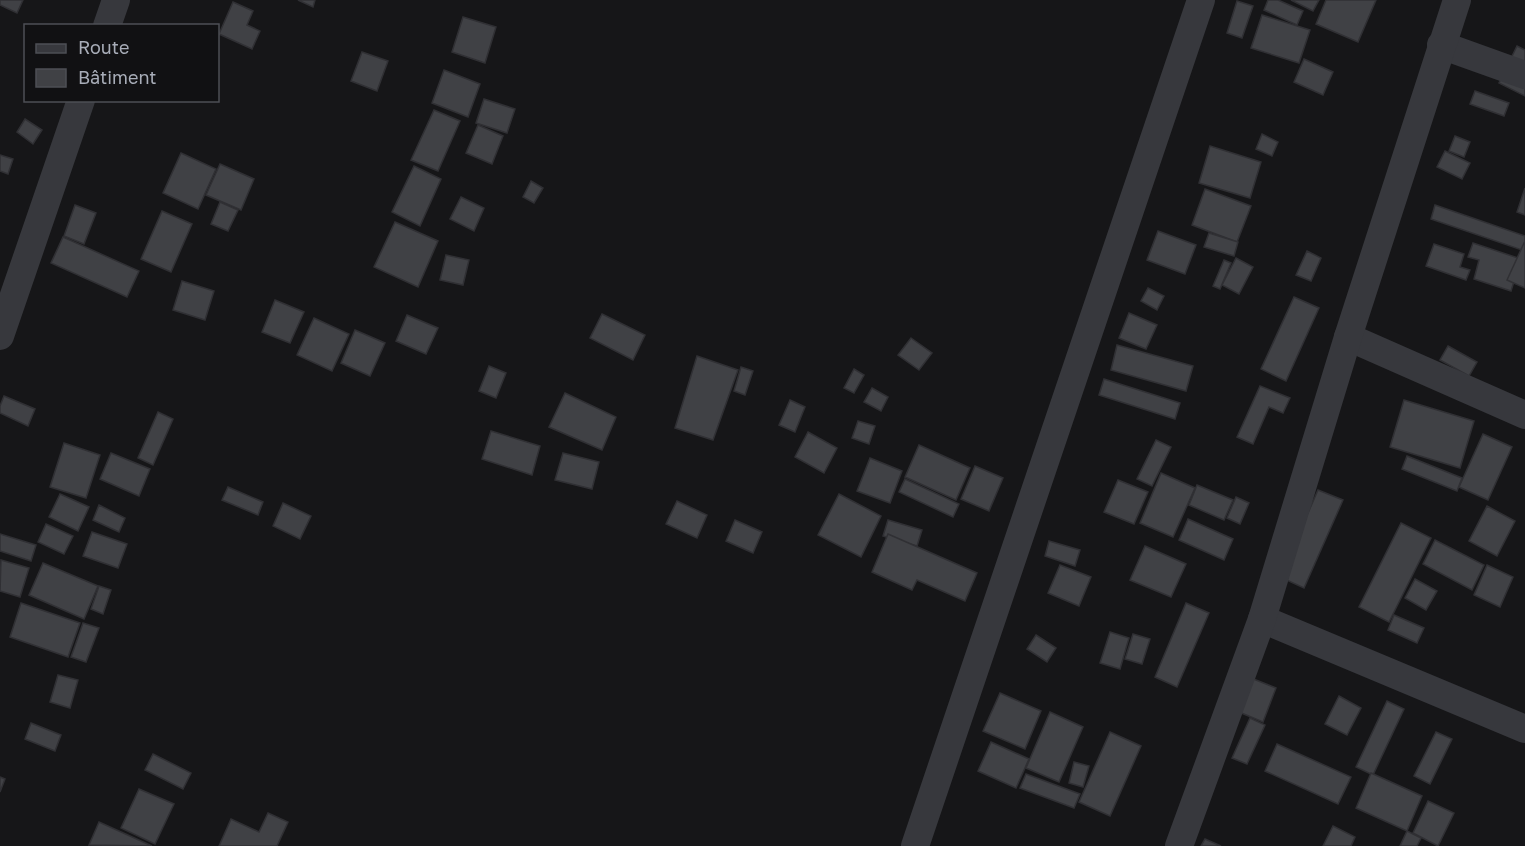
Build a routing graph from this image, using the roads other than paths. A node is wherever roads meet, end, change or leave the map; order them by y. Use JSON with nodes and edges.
{"nodes":[{"id":1,"x":116,"y":0,"type":"edge"},
{"id":2,"x":1201,"y":0,"type":"edge"},
{"id":3,"x":1457,"y":0,"type":"edge"},
{"id":4,"x":108,"y":24,"type":"edge"},
{"id":5,"x":1441,"y":45,"type":"junction"},
{"id":6,"x":1525,"y":75,"type":"edge"},
{"id":7,"x":80,"y":102,"type":"edge"},
{"id":8,"x":0,"y":336,"type":"edge"},
{"id":9,"x":1348,"y":337,"type":"junction"},
{"id":10,"x":1525,"y":415,"type":"edge"},
{"id":11,"x":1262,"y":619,"type":"junction"},
{"id":12,"x":1525,"y":729,"type":"edge"},
{"id":13,"x":915,"y":846,"type":"edge"},
{"id":14,"x":1179,"y":846,"type":"edge"}],
"edges":[{"from":1,"to":4,"type":"street"},
{"from":2,"to":13,"type":"street"},
{"from":3,"to":5,"type":"street"},
{"from":5,"to":6,"type":"street"},
{"from":5,"to":9,"type":"street"},
{"from":7,"to":8,"type":"street"},
{"from":9,"to":10,"type":"street"},
{"from":9,"to":11,"type":"street"},
{"from":11,"to":12,"type":"street"},
{"from":11,"to":14,"type":"street"}]}
